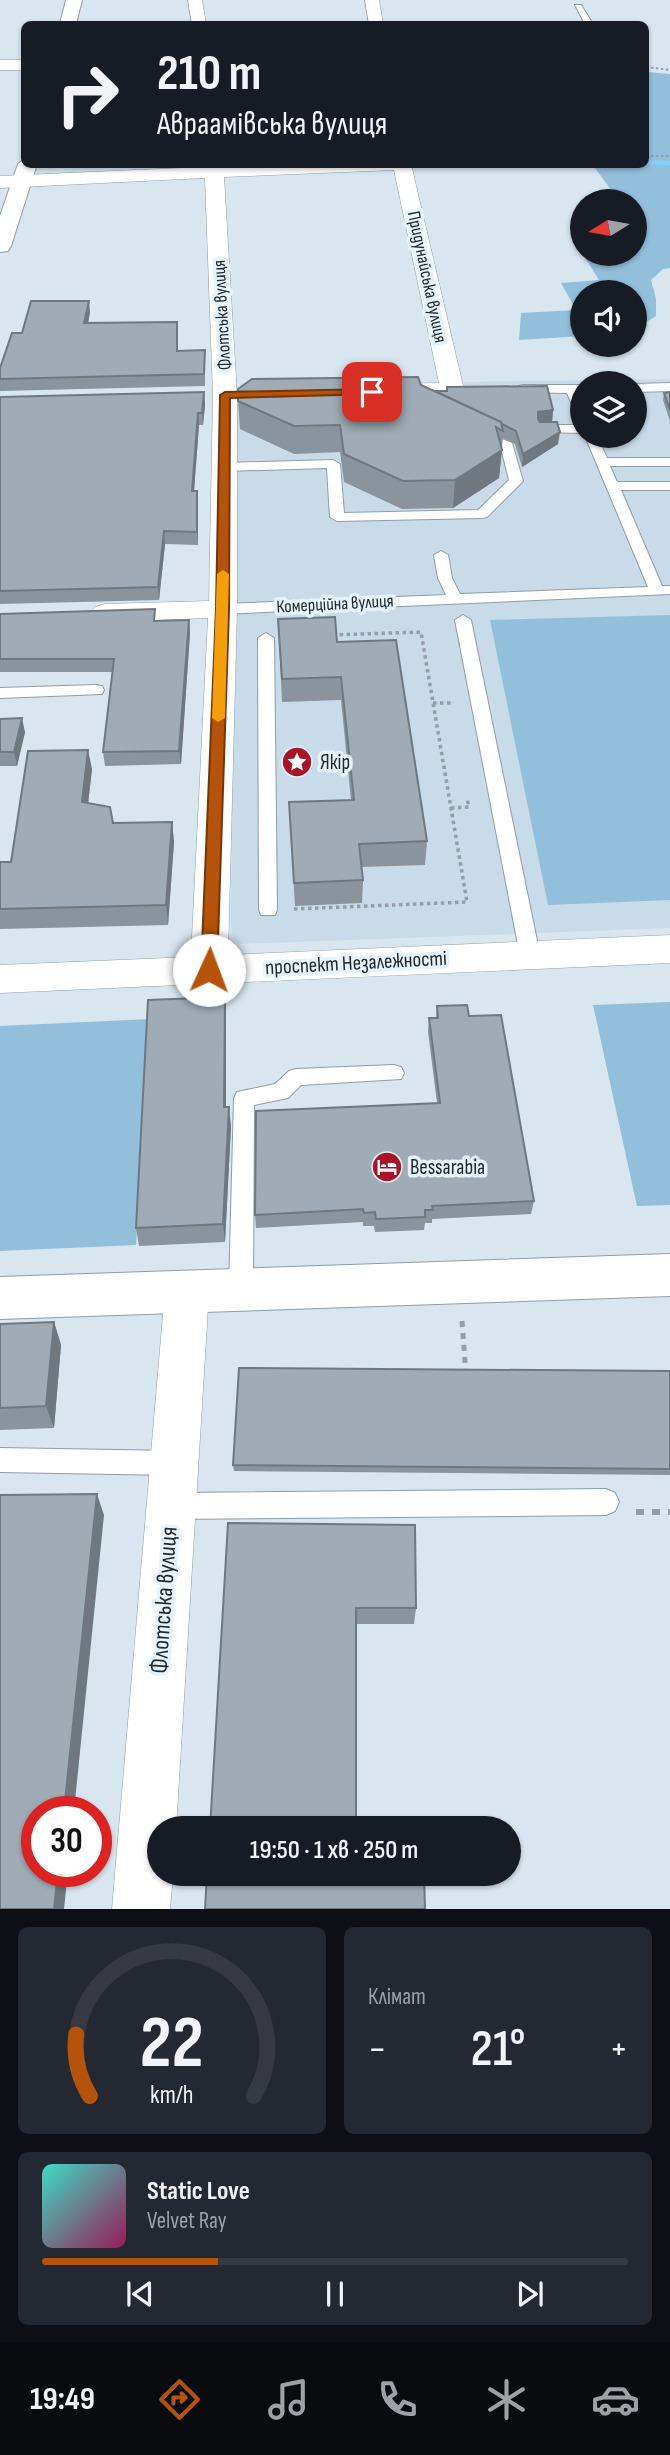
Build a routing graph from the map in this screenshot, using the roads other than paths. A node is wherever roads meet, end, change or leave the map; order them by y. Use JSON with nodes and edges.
{"nodes":[{"id":1,"x":74,"y":0,"type":"edge"},
{"id":2,"x":195,"y":0,"type":"edge"},
{"id":3,"x":372,"y":0,"type":"edge"},
{"id":4,"x":578,"y":7,"type":"dead end"},
{"id":5,"x":69,"y":21,"type":"edge"},
{"id":6,"x":198,"y":21,"type":"edge"},
{"id":7,"x":376,"y":21,"type":"edge"},
{"id":8,"x":587,"y":21,"type":"edge"},
{"id":9,"x":0,"y":65,"type":"edge"},
{"id":10,"x":21,"y":65,"type":"edge"},
{"id":11,"x":252,"y":168,"type":"edge"},
{"id":12,"x":401,"y":168,"type":"edge"},
{"id":13,"x":215,"y":169,"type":"edge"},
{"id":14,"x":26,"y":173,"type":"edge"},
{"id":15,"x":0,"y":181,"type":"edge"},
{"id":16,"x":0,"y":246,"type":"edge"},
{"id":17,"x":647,"y":387,"type":"edge"},
{"id":18,"x":670,"y":387,"type":"edge"},
{"id":19,"x":570,"y":389,"type":"edge"},
{"id":20,"x":504,"y":390,"type":"edge"},
{"id":21,"x":356,"y":392,"type":"edge"},
{"id":22,"x":199,"y":395,"type":"edge"},
{"id":23,"x":238,"y":395,"type":"junction"},
{"id":24,"x":460,"y":424,"type":"edge"},
{"id":25,"x":544,"y":429,"type":"edge"},
{"id":26,"x":570,"y":429,"type":"edge"},
{"id":27,"x":596,"y":448,"type":"edge"},
{"id":28,"x":602,"y":462,"type":"junction"},
{"id":29,"x":670,"y":462,"type":"edge"},
{"id":30,"x":224,"y":467,"type":"junction"},
{"id":31,"x":612,"y":486,"type":"junction"},
{"id":32,"x":670,"y":486,"type":"edge"},
{"id":33,"x":441,"y":555,"type":"dead end"},
{"id":34,"x":663,"y":590,"type":"edge"},
{"id":35,"x":455,"y":598,"type":"junction"},
{"id":36,"x":223,"y":609,"type":"junction"},
{"id":37,"x":83,"y":614,"type":"edge"},
{"id":38,"x":463,"y":620,"type":"dead end"},
{"id":39,"x":266,"y":638,"type":"dead end"},
{"id":40,"x":96,"y":690,"type":"dead end"},
{"id":41,"x":0,"y":692,"type":"edge"},
{"id":42,"x":268,"y":910,"type":"road end"},
{"id":43,"x":670,"y":949,"type":"edge"},
{"id":44,"x":530,"y":955,"type":"junction"},
{"id":45,"x":209,"y":970,"type":"junction"},
{"id":46,"x":0,"y":979,"type":"edge"},
{"id":47,"x":394,"y":1073,"type":"dead end"},
{"id":48,"x":670,"y":1275,"type":"edge"},
{"id":49,"x":241,"y":1289,"type":"junction"},
{"id":50,"x":187,"y":1291,"type":"junction"},
{"id":51,"x":0,"y":1298,"type":"edge"},
{"id":52,"x":0,"y":1460,"type":"edge"},
{"id":53,"x":173,"y":1484,"type":"junction"},
{"id":54,"x":606,"y":1502,"type":"dead end"},
{"id":55,"x":141,"y":1909,"type":"edge"}],
"edges":[{"from":1,"to":5,"type":"street"},
{"from":2,"to":6,"type":"street"},
{"from":3,"to":7,"type":"street"},
{"from":4,"to":8,"type":"lane"},
{"from":9,"to":10,"type":"street"},
{"from":11,"to":13,"type":"street"},
{"from":12,"to":21,"type":"street","name":"Придунайська вулиця"},
{"from":13,"to":14,"type":"street"},
{"from":13,"to":23,"type":"street","name":"Флотська вулиця"},
{"from":14,"to":15,"type":"street"},
{"from":14,"to":16,"type":"street"},
{"from":17,"to":18,"type":"lane"},
{"from":19,"to":20,"type":"lane"},
{"from":22,"to":23,"type":"street"},
{"from":23,"to":30,"type":"street","name":"Флотська вулиця"},
{"from":24,"to":30,"type":"lane"},
{"from":25,"to":26,"type":"lane"},
{"from":27,"to":28,"type":"lane"},
{"from":28,"to":29,"type":"lane"},
{"from":28,"to":31,"type":"lane"},
{"from":30,"to":36,"type":"street","name":"Флотська вулиця"},
{"from":31,"to":32,"type":"lane"},
{"from":31,"to":34,"type":"lane"},
{"from":33,"to":35,"type":"lane"},
{"from":34,"to":35,"type":"lane","name":"Комерційна вулиця"},
{"from":35,"to":36,"type":"lane","name":"Комерційна вулиця"},
{"from":36,"to":37,"type":"street","name":"Комерційна вулиця"},
{"from":36,"to":45,"type":"street","name":"Флотська вулиця"},
{"from":38,"to":44,"type":"lane"},
{"from":39,"to":42,"type":"lane"},
{"from":40,"to":41,"type":"lane"},
{"from":43,"to":44,"type":"street","name":"проспект Незалежності"},
{"from":44,"to":45,"type":"street","name":"проспект Незалежності"},
{"from":45,"to":46,"type":"street","name":"проспект Незалежності"},
{"from":47,"to":49,"type":"lane"},
{"from":48,"to":49,"type":"street"},
{"from":49,"to":50,"type":"street"},
{"from":50,"to":51,"type":"street"},
{"from":50,"to":53,"type":"street","name":"Флотська вулиця"},
{"from":52,"to":53,"type":"lane"},
{"from":53,"to":54,"type":"lane"},
{"from":53,"to":55,"type":"street","name":"Флотська вулиця"}]}
